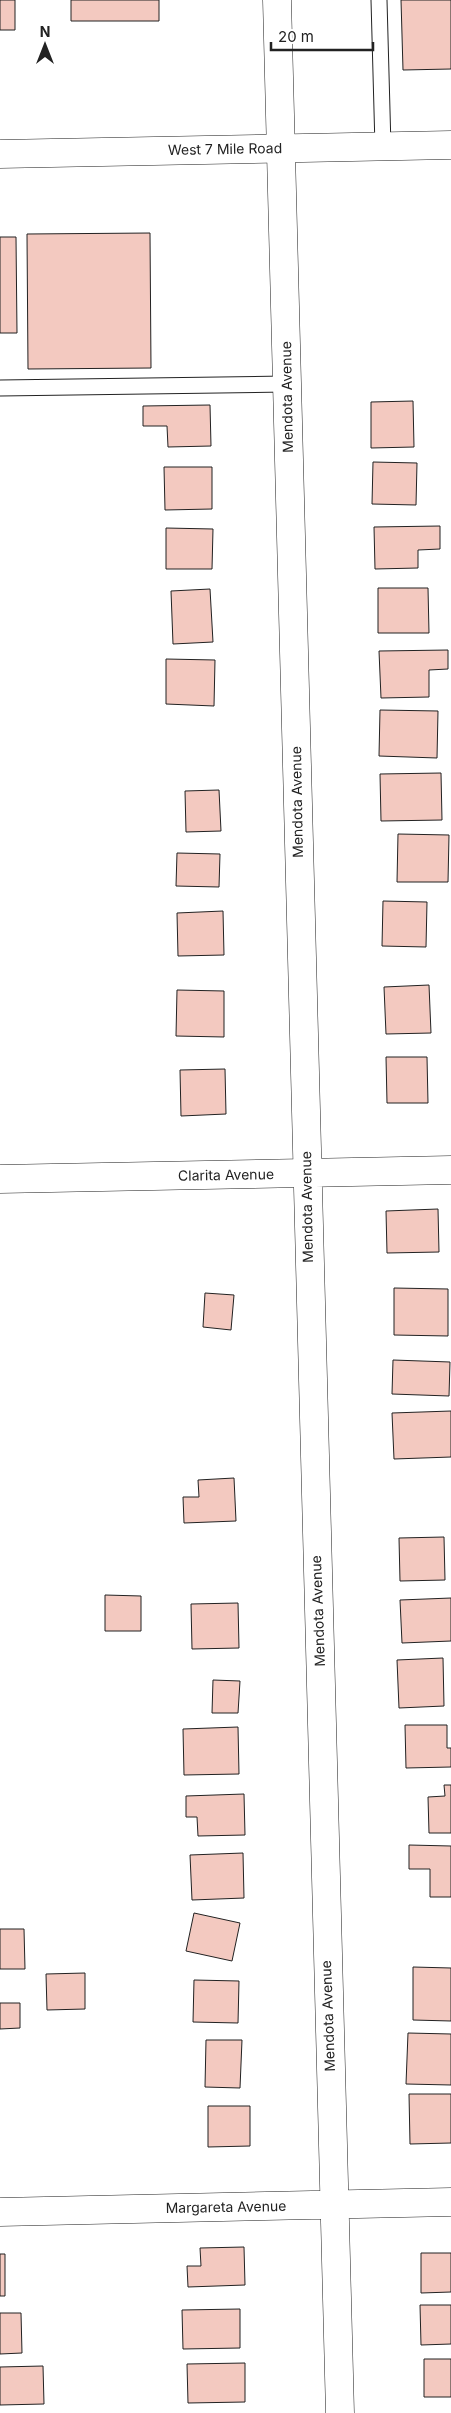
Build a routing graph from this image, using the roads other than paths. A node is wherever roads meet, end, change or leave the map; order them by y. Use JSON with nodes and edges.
{"nodes":[{"id":1,"x":277,"y":0,"type":"edge"},
{"id":2,"x":379,"y":0,"type":"edge"},
{"id":3,"x":451,"y":145,"type":"edge"},
{"id":4,"x":383,"y":147,"type":"junction"},
{"id":5,"x":280,"y":148,"type":"junction"},
{"id":6,"x":0,"y":154,"type":"edge"},
{"id":7,"x":286,"y":384,"type":"junction"},
{"id":8,"x":0,"y":388,"type":"edge"},
{"id":9,"x":451,"y":1170,"type":"edge"},
{"id":10,"x":306,"y":1173,"type":"junction"},
{"id":11,"x":0,"y":1179,"type":"edge"},
{"id":12,"x":451,"y":2202,"type":"edge"},
{"id":13,"x":333,"y":2204,"type":"junction"},
{"id":14,"x":0,"y":2212,"type":"edge"},
{"id":15,"x":340,"y":2413,"type":"edge"}],
"edges":[{"from":1,"to":5,"type":"street","name":"Mendota Avenue"},
{"from":2,"to":4,"type":"lane"},
{"from":3,"to":4,"type":"street","name":"West 7 Mile Road"},
{"from":4,"to":5,"type":"street","name":"West 7 Mile Road"},
{"from":5,"to":6,"type":"street","name":"West 7 Mile Road"},
{"from":5,"to":7,"type":"street","name":"Mendota Avenue"},
{"from":7,"to":8,"type":"lane"},
{"from":7,"to":10,"type":"street","name":"Mendota Avenue"},
{"from":9,"to":10,"type":"street","name":"Clarita Avenue"},
{"from":10,"to":11,"type":"street","name":"Clarita Avenue"},
{"from":10,"to":13,"type":"street","name":"Mendota Avenue"},
{"from":12,"to":13,"type":"street","name":"Margareta Avenue"},
{"from":13,"to":14,"type":"street","name":"Margareta Avenue"},
{"from":13,"to":15,"type":"street","name":"Mendota Avenue"}]}
